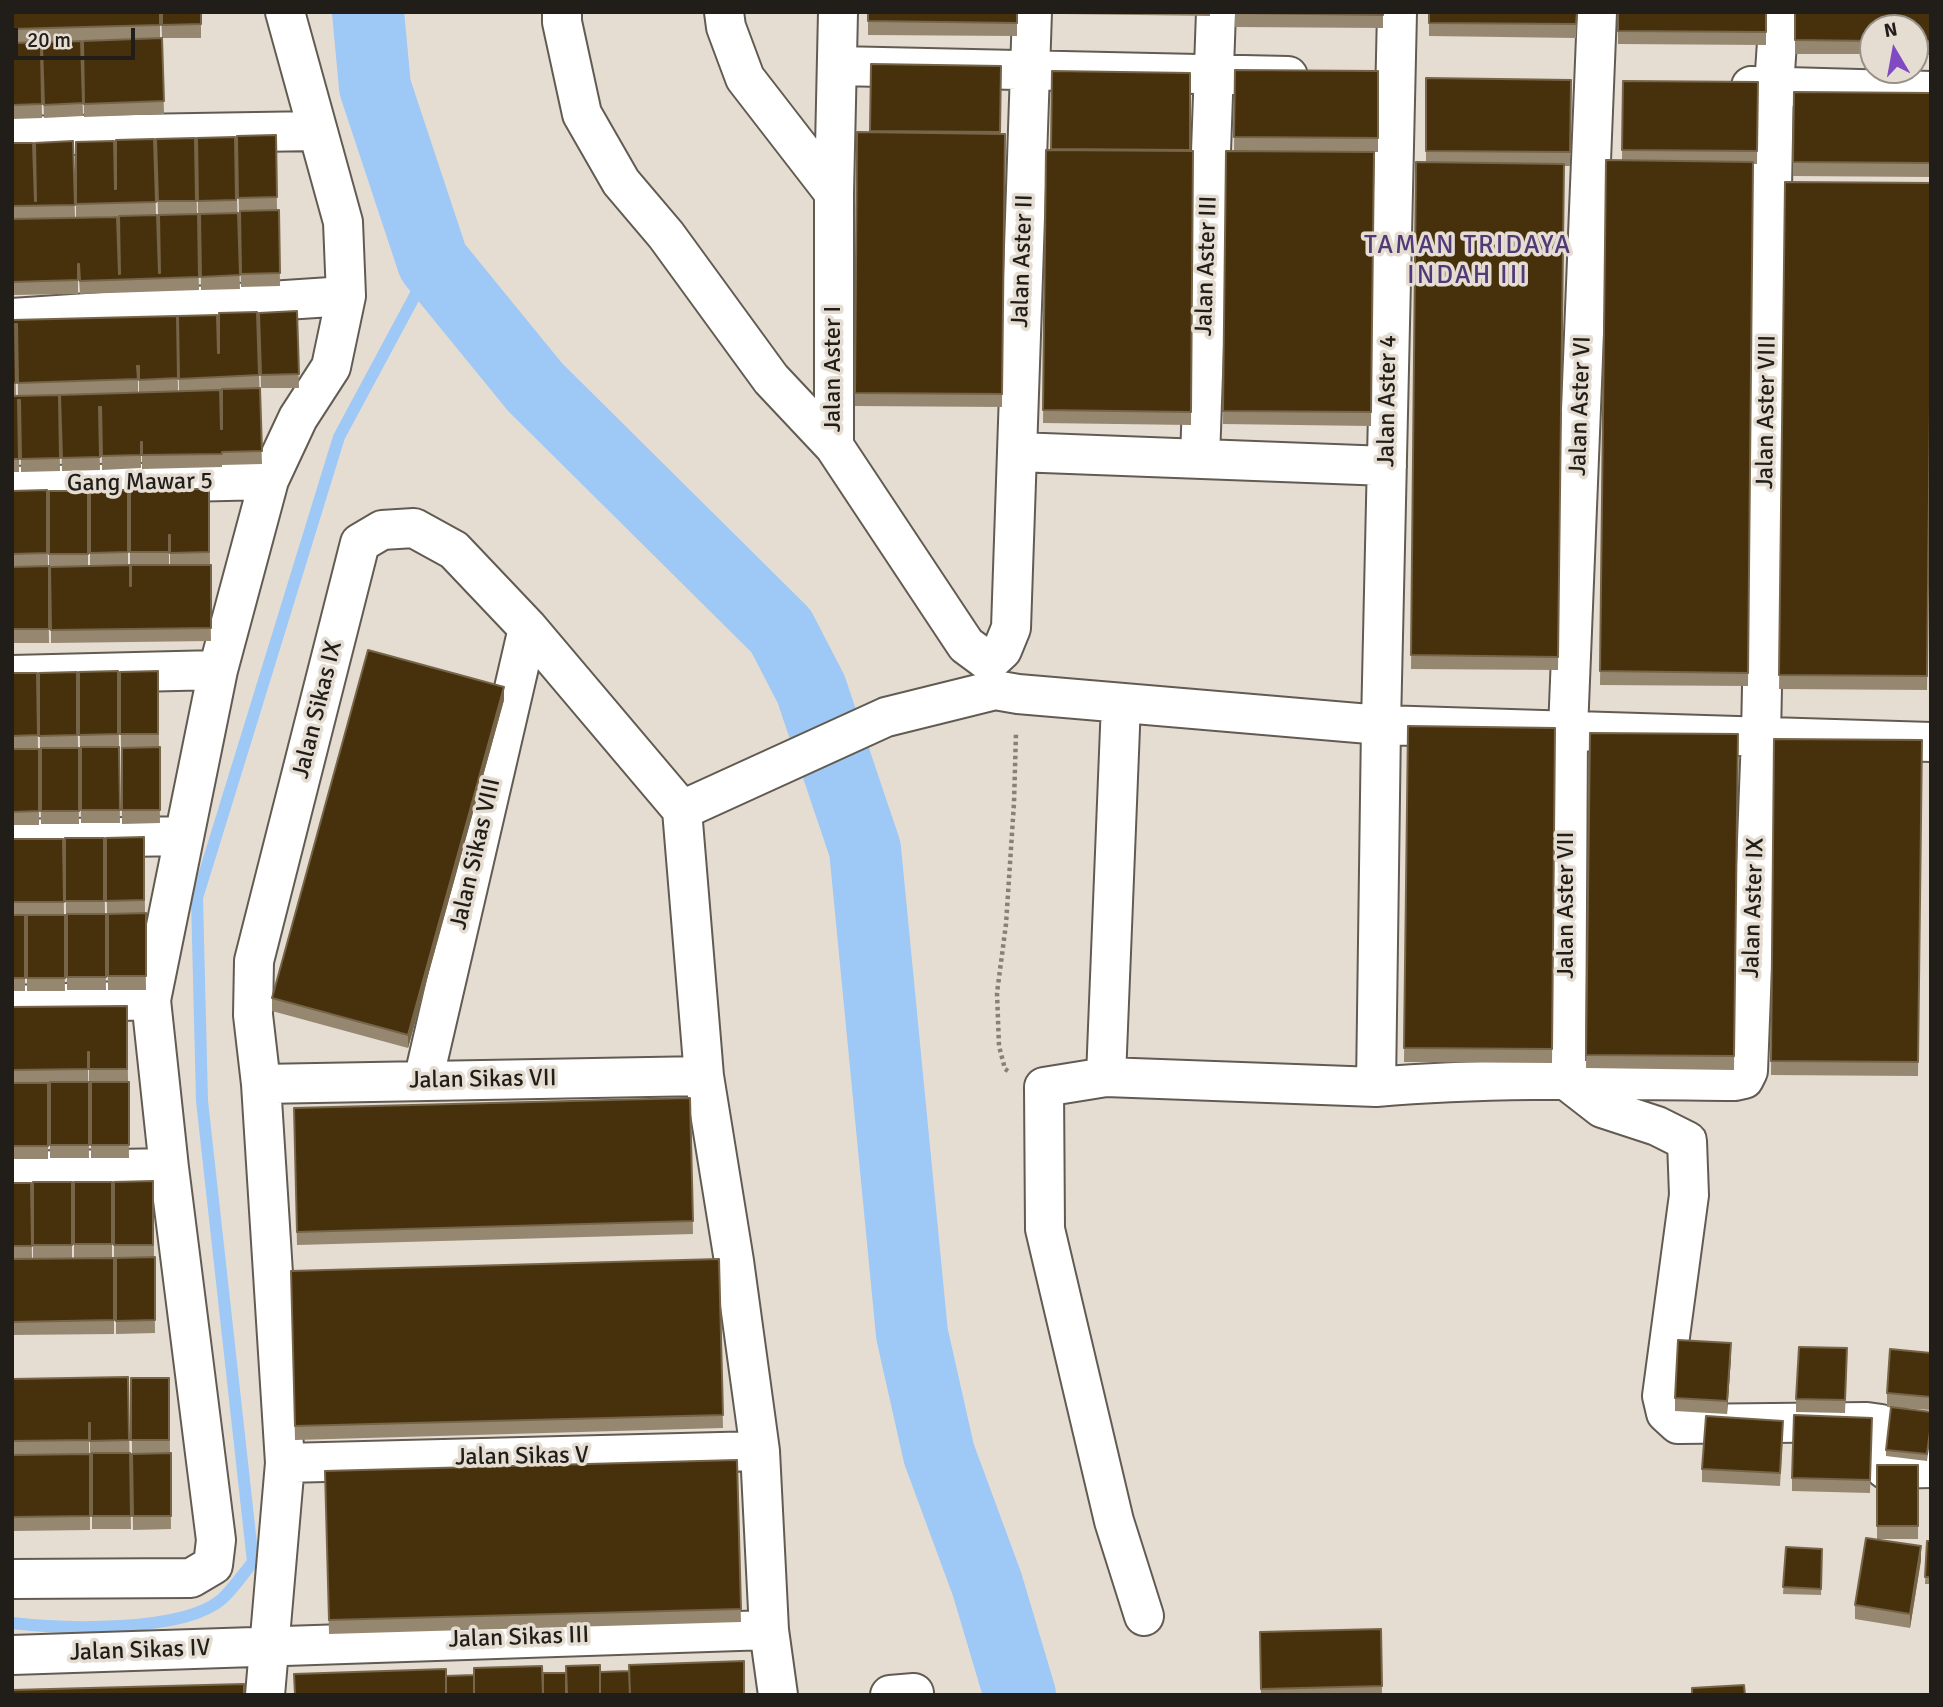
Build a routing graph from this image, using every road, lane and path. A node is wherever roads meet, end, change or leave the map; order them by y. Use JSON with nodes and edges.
{"nodes":[{"id":1,"x":285,"y":12,"type":"edge"},
{"id":2,"x":562,"y":12,"type":"edge"},
{"id":3,"x":724,"y":12,"type":"edge"},
{"id":4,"x":838,"y":12,"type":"edge"},
{"id":5,"x":1032,"y":12,"type":"edge"},
{"id":6,"x":1216,"y":12,"type":"edge"},
{"id":7,"x":1398,"y":12,"type":"edge"},
{"id":8,"x":1597,"y":12,"type":"edge"},
{"id":9,"x":1779,"y":12,"type":"edge"},
{"id":10,"x":836,"y":66,"type":"junction"},
{"id":11,"x":1028,"y":70,"type":"junction"},
{"id":12,"x":1214,"y":74,"type":"junction"},
{"id":13,"x":1326,"y":77,"type":"edge"},
{"id":14,"x":1381,"y":78,"type":"junction"},
{"id":15,"x":1435,"y":79,"type":"edge"},
{"id":16,"x":1554,"y":80,"type":"edge"},
{"id":17,"x":1608,"y":81,"type":"junction"},
{"id":18,"x":1719,"y":85,"type":"edge"},
{"id":19,"x":1774,"y":87,"type":"junction"},
{"id":20,"x":1931,"y":91,"type":"edge"},
{"id":21,"x":317,"y":131,"type":"junction"},
{"id":22,"x":12,"y":135,"type":"edge"},
{"id":23,"x":834,"y":193,"type":"junction"},
{"id":24,"x":346,"y":296,"type":"junction"},
{"id":25,"x":12,"y":318,"type":"edge"},
{"id":26,"x":834,"y":446,"type":"junction"},
{"id":27,"x":1017,"y":452,"type":"junction"},
{"id":28,"x":1200,"y":458,"type":"junction"},
{"id":29,"x":1387,"y":466,"type":"junction"},
{"id":30,"x":269,"y":480,"type":"junction"},
{"id":31,"x":12,"y":485,"type":"edge"},
{"id":32,"x":528,"y":628,"type":"junction"},
{"id":33,"x":218,"y":670,"type":"junction"},
{"id":34,"x":12,"y":674,"type":"edge"},
{"id":35,"x":1000,"y":682,"type":"junction"},
{"id":36,"x":1121,"y":703,"type":"junction"},
{"id":37,"x":1381,"y":724,"type":"junction"},
{"id":38,"x":1568,"y":730,"type":"junction"},
{"id":39,"x":1760,"y":737,"type":"junction"},
{"id":40,"x":1931,"y":742,"type":"edge"},
{"id":41,"x":682,"y":810,"type":"junction"},
{"id":42,"x":184,"y":836,"type":"junction"},
{"id":43,"x":12,"y":839,"type":"edge"},
{"id":44,"x":151,"y":1000,"type":"junction"},
{"id":45,"x":12,"y":1005,"type":"edge"},
{"id":46,"x":704,"y":1076,"type":"junction"},
{"id":47,"x":1106,"y":1077,"type":"junction"},
{"id":48,"x":1566,"y":1080,"type":"junction"},
{"id":49,"x":423,"y":1081,"type":"junction"},
{"id":50,"x":261,"y":1084,"type":"junction"},
{"id":51,"x":1044,"y":1087,"type":"junction"},
{"id":52,"x":1376,"y":1087,"type":"junction"},
{"id":53,"x":169,"y":1168,"type":"junction"},
{"id":54,"x":12,"y":1171,"type":"edge"},
{"id":55,"x":734,"y":1261,"type":"junction"},
{"id":56,"x":696,"y":1263,"type":"edge"},
{"id":57,"x":196,"y":1377,"type":"junction"},
{"id":58,"x":156,"y":1378,"type":"edge"},
{"id":59,"x":760,"y":1451,"type":"junction"},
{"id":60,"x":285,"y":1463,"type":"junction"},
{"id":61,"x":1931,"y":1468,"type":"edge"},
{"id":62,"x":12,"y":1579,"type":"edge"},
{"id":63,"x":1144,"y":1616,"type":"dead end"},
{"id":64,"x":769,"y":1630,"type":"junction"},
{"id":65,"x":268,"y":1646,"type":"junction"},
{"id":66,"x":12,"y":1655,"type":"edge"},
{"id":67,"x":265,"y":1695,"type":"edge"},
{"id":68,"x":778,"y":1695,"type":"edge"}],
"edges":[{"from":1,"to":21,"type":"street"},
{"from":2,"to":26,"type":"street"},
{"from":3,"to":23,"type":"street"},
{"from":4,"to":10,"type":"street","name":"Jalan Aster I"},
{"from":5,"to":11,"type":"street","name":"Jalan Aster II"},
{"from":6,"to":12,"type":"street","name":"Jalan Aster III"},
{"from":7,"to":14,"type":"street","name":"Jalan Aster 4"},
{"from":8,"to":17,"type":"street","name":"Jalan Aster VI"},
{"from":9,"to":19,"type":"street","name":"Jalan Aster VIII"},
{"from":10,"to":11,"type":"street"},
{"from":10,"to":23,"type":"street","name":"Jalan Aster I"},
{"from":11,"to":12,"type":"street"},
{"from":11,"to":27,"type":"street","name":"Jalan Aster II"},
{"from":12,"to":13,"type":"street"},
{"from":12,"to":28,"type":"street","name":"Jalan Aster III"},
{"from":14,"to":15,"type":"street"},
{"from":14,"to":29,"type":"street","name":"Jalan Aster 4"},
{"from":16,"to":17,"type":"street"},
{"from":17,"to":38,"type":"street","name":"Jalan Aster VI"},
{"from":18,"to":19,"type":"street"},
{"from":19,"to":20,"type":"street"},
{"from":19,"to":39,"type":"street","name":"Jalan Aster VIII"},
{"from":21,"to":22,"type":"street"},
{"from":21,"to":24,"type":"street"},
{"from":23,"to":26,"type":"street","name":"Jalan Aster I"},
{"from":24,"to":25,"type":"street"},
{"from":24,"to":30,"type":"street"},
{"from":26,"to":35,"type":"street","name":"Jalan Aster I"},
{"from":27,"to":28,"type":"street"},
{"from":27,"to":35,"type":"street","name":"Jalan Aster II"},
{"from":28,"to":29,"type":"street"},
{"from":29,"to":37,"type":"street","name":"Jalan Aster 4"},
{"from":30,"to":31,"type":"street","name":"Gang Mawar 5"},
{"from":30,"to":33,"type":"street"},
{"from":32,"to":41,"type":"street","name":"Jalan Sikas IX"},
{"from":32,"to":49,"type":"street","name":"Jalan Sikas VIII"},
{"from":32,"to":50,"type":"street","name":"Jalan Sikas IX"},
{"from":33,"to":34,"type":"street"},
{"from":33,"to":42,"type":"street"},
{"from":35,"to":36,"type":"street"},
{"from":35,"to":41,"type":"street"},
{"from":35,"to":51,"type":"path"},
{"from":36,"to":37,"type":"street"},
{"from":36,"to":47,"type":"street"},
{"from":37,"to":38,"type":"street"},
{"from":37,"to":52,"type":"street","name":"Jalan Aster 4"},
{"from":38,"to":39,"type":"street"},
{"from":38,"to":48,"type":"street","name":"Jalan Aster VII"},
{"from":39,"to":40,"type":"street"},
{"from":39,"to":48,"type":"street","name":"Jalan Aster IX"},
{"from":41,"to":46,"type":"street"},
{"from":42,"to":43,"type":"street"},
{"from":42,"to":44,"type":"street"},
{"from":44,"to":45,"type":"street"},
{"from":44,"to":53,"type":"street"},
{"from":46,"to":49,"type":"street","name":"Jalan Sikas VII"},
{"from":46,"to":55,"type":"street"},
{"from":47,"to":51,"type":"street"},
{"from":47,"to":52,"type":"street"},
{"from":48,"to":52,"type":"street"},
{"from":48,"to":61,"type":"street"},
{"from":49,"to":50,"type":"street","name":"Jalan Sikas VII"},
{"from":50,"to":60,"type":"street","name":"Jalan Sikas IX"},
{"from":51,"to":63,"type":"street"},
{"from":53,"to":54,"type":"street"},
{"from":53,"to":57,"type":"street"},
{"from":55,"to":56,"type":"street"},
{"from":55,"to":59,"type":"street"},
{"from":57,"to":58,"type":"street"},
{"from":57,"to":62,"type":"street"},
{"from":59,"to":60,"type":"street","name":"Jalan Sikas V"},
{"from":59,"to":64,"type":"street"},
{"from":60,"to":65,"type":"street","name":"Jalan Sikas IX"},
{"from":64,"to":65,"type":"street","name":"Jalan Sikas III"},
{"from":64,"to":68,"type":"street"},
{"from":65,"to":66,"type":"street","name":"Jalan Sikas IV"},
{"from":65,"to":67,"type":"street","name":"Jalan Sikas IX"}]}
